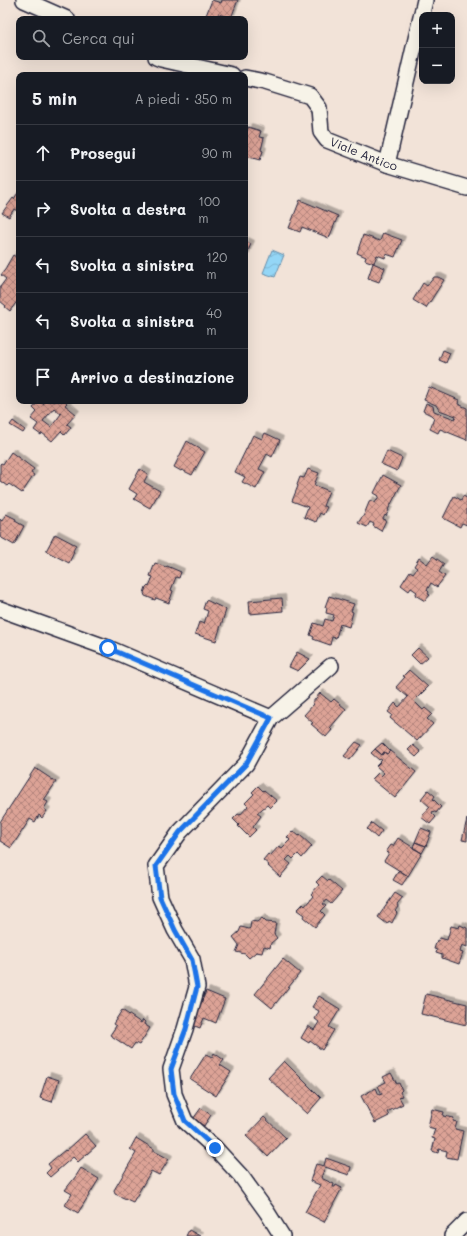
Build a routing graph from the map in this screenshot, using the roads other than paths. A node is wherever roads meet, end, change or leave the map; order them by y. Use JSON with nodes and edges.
{"nodes":[{"id":1,"x":24,"y":0,"type":"edge"},
{"id":2,"x":425,"y":0,"type":"edge"},
{"id":3,"x":60,"y":16,"type":"edge"},
{"id":4,"x":165,"y":60,"type":"edge"},
{"id":5,"x":218,"y":72,"type":"edge"},
{"id":6,"x":248,"y":79,"type":"edge"},
{"id":7,"x":387,"y":164,"type":"junction"},
{"id":8,"x":467,"y":188,"type":"edge"},
{"id":9,"x":0,"y":609,"type":"edge"},
{"id":10,"x":331,"y":666,"type":"dead end"},
{"id":11,"x":271,"y":718,"type":"junction"},
{"id":12,"x":467,"y":1221,"type":"edge"},
{"id":13,"x":282,"y":1236,"type":"edge"},
{"id":14,"x":452,"y":1236,"type":"edge"}],
"edges":[{"from":1,"to":3,"type":"street"},
{"from":2,"to":7,"type":"street"},
{"from":4,"to":5,"type":"street"},
{"from":6,"to":7,"type":"street","name":"Viale Antico"},
{"from":7,"to":8,"type":"street","name":"Viale Antico"},
{"from":9,"to":11,"type":"street"},
{"from":10,"to":11,"type":"street"},
{"from":11,"to":13,"type":"street"},
{"from":12,"to":14,"type":"street"}]}
